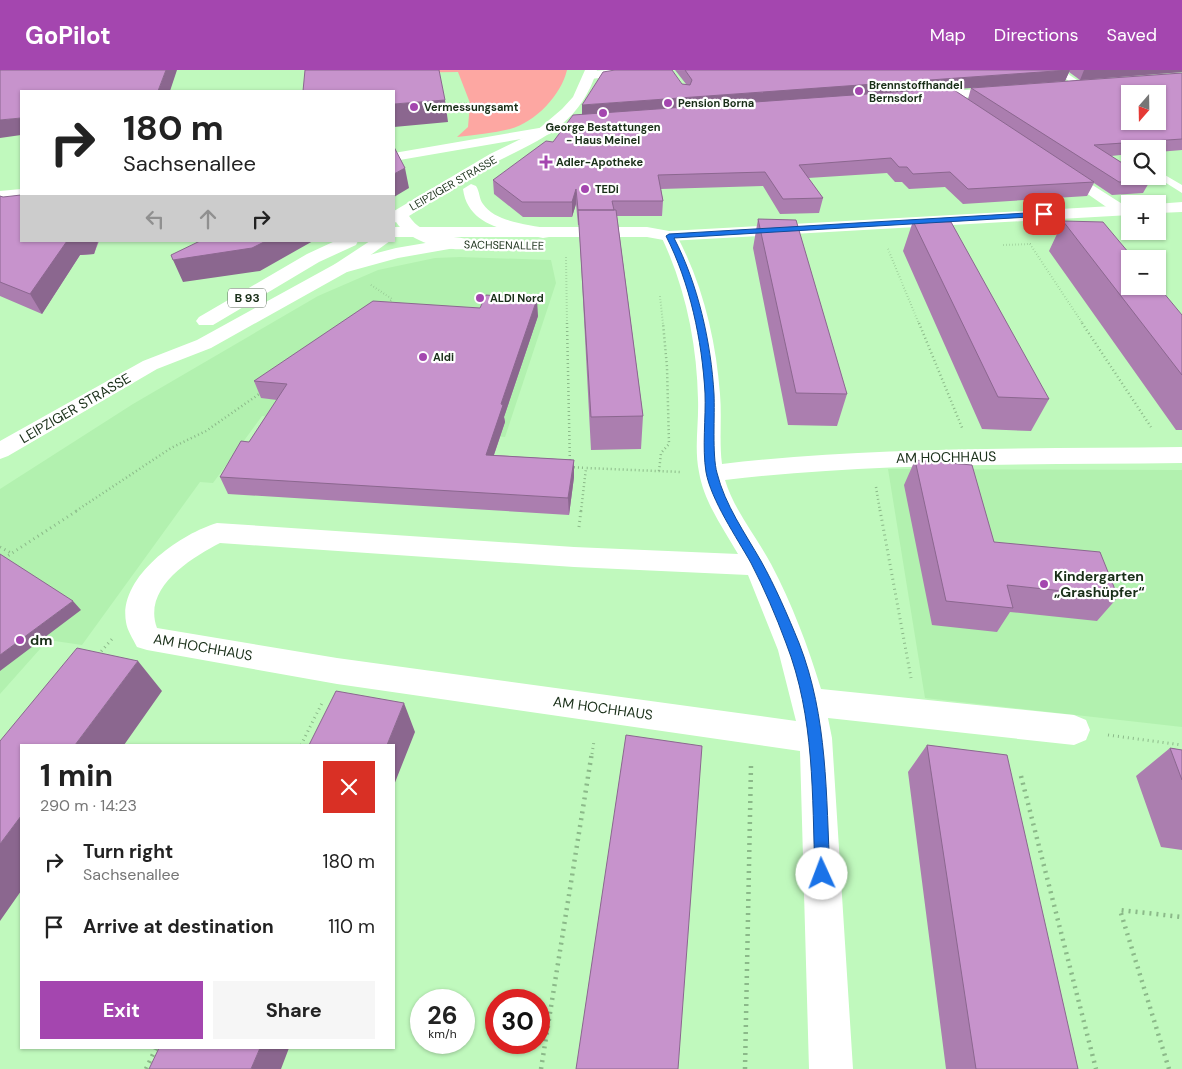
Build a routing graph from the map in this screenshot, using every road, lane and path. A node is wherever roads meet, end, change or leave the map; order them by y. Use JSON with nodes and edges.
{"nodes":[{"id":1,"x":650,"y":70,"type":"edge"},
{"id":2,"x":1057,"y":70,"type":"edge"},
{"id":3,"x":590,"y":72,"type":"edge"},
{"id":4,"x":1098,"y":84,"type":"edge"},
{"id":5,"x":1082,"y":86,"type":"junction"},
{"id":6,"x":1058,"y":88,"type":"edge"},
{"id":7,"x":1024,"y":90,"type":"edge"},
{"id":8,"x":949,"y":95,"type":"junction"},
{"id":9,"x":906,"y":99,"type":"edge"},
{"id":10,"x":459,"y":103,"type":"dead end"},
{"id":11,"x":965,"y":106,"type":"edge"},
{"id":12,"x":515,"y":114,"type":"dead end"},
{"id":13,"x":577,"y":123,"type":"edge"},
{"id":14,"x":550,"y":126,"type":"junction"},
{"id":15,"x":447,"y":148,"type":"junction"},
{"id":16,"x":513,"y":152,"type":"junction"},
{"id":17,"x":414,"y":154,"type":"junction"},
{"id":18,"x":395,"y":157,"type":"edge"},
{"id":19,"x":1053,"y":164,"type":"edge"},
{"id":20,"x":1166,"y":179,"type":"edge"},
{"id":21,"x":469,"y":181,"type":"junction"},
{"id":22,"x":1182,"y":190,"type":"edge"},
{"id":23,"x":20,"y":194,"type":"edge"},
{"id":24,"x":0,"y":196,"type":"edge"},
{"id":25,"x":1121,"y":207,"type":"edge"},
{"id":26,"x":1182,"y":207,"type":"edge"},
{"id":27,"x":1166,"y":208,"type":"edge"},
{"id":28,"x":1121,"y":210,"type":"edge"},
{"id":29,"x":400,"y":227,"type":"edge"},
{"id":30,"x":543,"y":233,"type":"junction"},
{"id":31,"x":669,"y":236,"type":"junction"},
{"id":32,"x":348,"y":242,"type":"edge"},
{"id":33,"x":380,"y":242,"type":"edge"},
{"id":34,"x":466,"y":244,"type":"junction"},
{"id":35,"x":1002,"y":245,"type":"dead end"},
{"id":36,"x":897,"y":247,"type":"dead end"},
{"id":37,"x":574,"y":257,"type":"dead end"},
{"id":38,"x":341,"y":268,"type":"junction"},
{"id":39,"x":365,"y":282,"type":"dead end"},
{"id":40,"x":658,"y":291,"type":"dead end"},
{"id":41,"x":382,"y":310,"type":"edge"},
{"id":42,"x":150,"y":364,"type":"junction"},
{"id":43,"x":263,"y":391,"type":"edge"},
{"id":44,"x":0,"y":451,"type":"edge"},
{"id":45,"x":1176,"y":455,"type":"edge"},
{"id":46,"x":974,"y":456,"type":"junction"},
{"id":47,"x":871,"y":459,"type":"junction"},
{"id":48,"x":586,"y":468,"type":"junction"},
{"id":49,"x":659,"y":471,"type":"junction"},
{"id":50,"x":711,"y":472,"type":"junction"},
{"id":51,"x":0,"y":546,"type":"edge"},
{"id":52,"x":11,"y":554,"type":"junction"},
{"id":53,"x":574,"y":557,"type":"junction"},
{"id":54,"x":0,"y":560,"type":"edge"},
{"id":55,"x":757,"y":565,"type":"junction"},
{"id":56,"x":147,"y":638,"type":"junction"},
{"id":57,"x":92,"y":662,"type":"edge"},
{"id":58,"x":337,"y":671,"type":"junction"},
{"id":59,"x":810,"y":702,"type":"junction"},
{"id":60,"x":600,"y":707,"type":"junction"},
{"id":61,"x":917,"y":713,"type":"junction"},
{"id":62,"x":752,"y":728,"type":"junction"},
{"id":63,"x":1074,"y":730,"type":"dead end"},
{"id":64,"x":816,"y":738,"type":"junction"},
{"id":65,"x":1143,"y":740,"type":"dead end"},
{"id":66,"x":301,"y":744,"type":"edge"},
{"id":67,"x":1182,"y":745,"type":"edge"},
{"id":68,"x":1021,"y":776,"type":"dead end"},
{"id":69,"x":1182,"y":917,"type":"edge"},
{"id":70,"x":156,"y":1049,"type":"edge"},
{"id":71,"x":146,"y":1069,"type":"edge"},
{"id":72,"x":541,"y":1069,"type":"edge"},
{"id":73,"x":745,"y":1069,"type":"edge"},
{"id":74,"x":831,"y":1069,"type":"edge"},
{"id":75,"x":1096,"y":1069,"type":"edge"},
{"id":76,"x":1169,"y":1069,"type":"edge"}],
"edges":[{"from":1,"to":3,"type":"street"},
{"from":2,"to":5,"type":"lane"},
{"from":3,"to":14,"type":"street","name":"LEIPZIGER STRASSE"},
{"from":4,"to":5,"type":"street"},
{"from":5,"to":6,"type":"street"},
{"from":7,"to":8,"type":"street"},
{"from":8,"to":9,"type":"street"},
{"from":8,"to":11,"type":"street"},
{"from":10,"to":12,"type":"path"},
{"from":13,"to":14,"type":"street"},
{"from":14,"to":15,"type":"street"},
{"from":14,"to":16,"type":"street","name":"LEIPZIGER STRASSE"},
{"from":15,"to":16,"type":"street"},
{"from":15,"to":17,"type":"street"},
{"from":16,"to":21,"type":"street","name":"LEIPZIGER STRASSE"},
{"from":17,"to":18,"type":"street"},
{"from":17,"to":21,"type":"street"},
{"from":19,"to":25,"type":"street"},
{"from":20,"to":22,"type":"lane"},
{"from":21,"to":29,"type":"street","name":"LEIPZIGER STRASSE"},
{"from":21,"to":30,"type":"street"},
{"from":23,"to":24,"type":"street"},
{"from":26,"to":27,"type":"street"},
{"from":28,"to":31,"type":"street","name":"SACHSENALLEE","number":"B 93"},
{"from":29,"to":30,"type":"street","name":"SACHSENALLEE","number":"B 93"},
{"from":29,"to":34,"type":"street","number":"B 93"},
{"from":30,"to":31,"type":"street","name":"SACHSENALLEE","number":"B 93"},
{"from":31,"to":34,"type":"street","name":"SACHSENALLEE","number":"B 93"},
{"from":31,"to":50,"type":"street"},
{"from":32,"to":42,"type":"street","name":"LEIPZIGER STRASSE","number":"B 93"},
{"from":33,"to":38,"type":"street","name":"LEIPZIGER STRASSE"},
{"from":34,"to":38,"type":"street","name":"SACHSENALLEE","number":"B 93"},
{"from":35,"to":45,"type":"path"},
{"from":36,"to":46,"type":"path"},
{"from":37,"to":48,"type":"path"},
{"from":38,"to":42,"type":"street","name":"LEIPZIGER STRASSE","number":"B 93"},
{"from":39,"to":41,"type":"path"},
{"from":40,"to":49,"type":"path"},
{"from":42,"to":44,"type":"street","name":"LEIPZIGER STRASSE","number":"B 93"},
{"from":43,"to":52,"type":"path"},
{"from":45,"to":46,"type":"street","name":"AM HOCHHAUS"},
{"from":46,"to":47,"type":"street","name":"AM HOCHHAUS"},
{"from":47,"to":50,"type":"street","name":"AM HOCHHAUS"},
{"from":47,"to":61,"type":"path"},
{"from":48,"to":49,"type":"path"},
{"from":48,"to":53,"type":"path"},
{"from":49,"to":50,"type":"path"},
{"from":50,"to":55,"type":"street"},
{"from":51,"to":52,"type":"path"},
{"from":52,"to":54,"type":"path"},
{"from":53,"to":55,"type":"street","name":"AM HOCHHAUS"},
{"from":53,"to":56,"type":"street","name":"AM HOCHHAUS"},
{"from":55,"to":59,"type":"street"},
{"from":56,"to":57,"type":"path"},
{"from":56,"to":58,"type":"street","name":"AM HOCHHAUS"},
{"from":58,"to":60,"type":"street","name":"AM HOCHHAUS"},
{"from":58,"to":66,"type":"path"},
{"from":59,"to":61,"type":"street"},
{"from":59,"to":64,"type":"street"},
{"from":60,"to":62,"type":"street","name":"AM HOCHHAUS"},
{"from":60,"to":72,"type":"path"},
{"from":61,"to":63,"type":"street"},
{"from":62,"to":64,"type":"street","name":"AM HOCHHAUS"},
{"from":62,"to":73,"type":"path"},
{"from":64,"to":74,"type":"street"},
{"from":65,"to":67,"type":"path"},
{"from":68,"to":75,"type":"path"},
{"from":69,"to":76,"type":"path"},
{"from":70,"to":71,"type":"path"}]}
